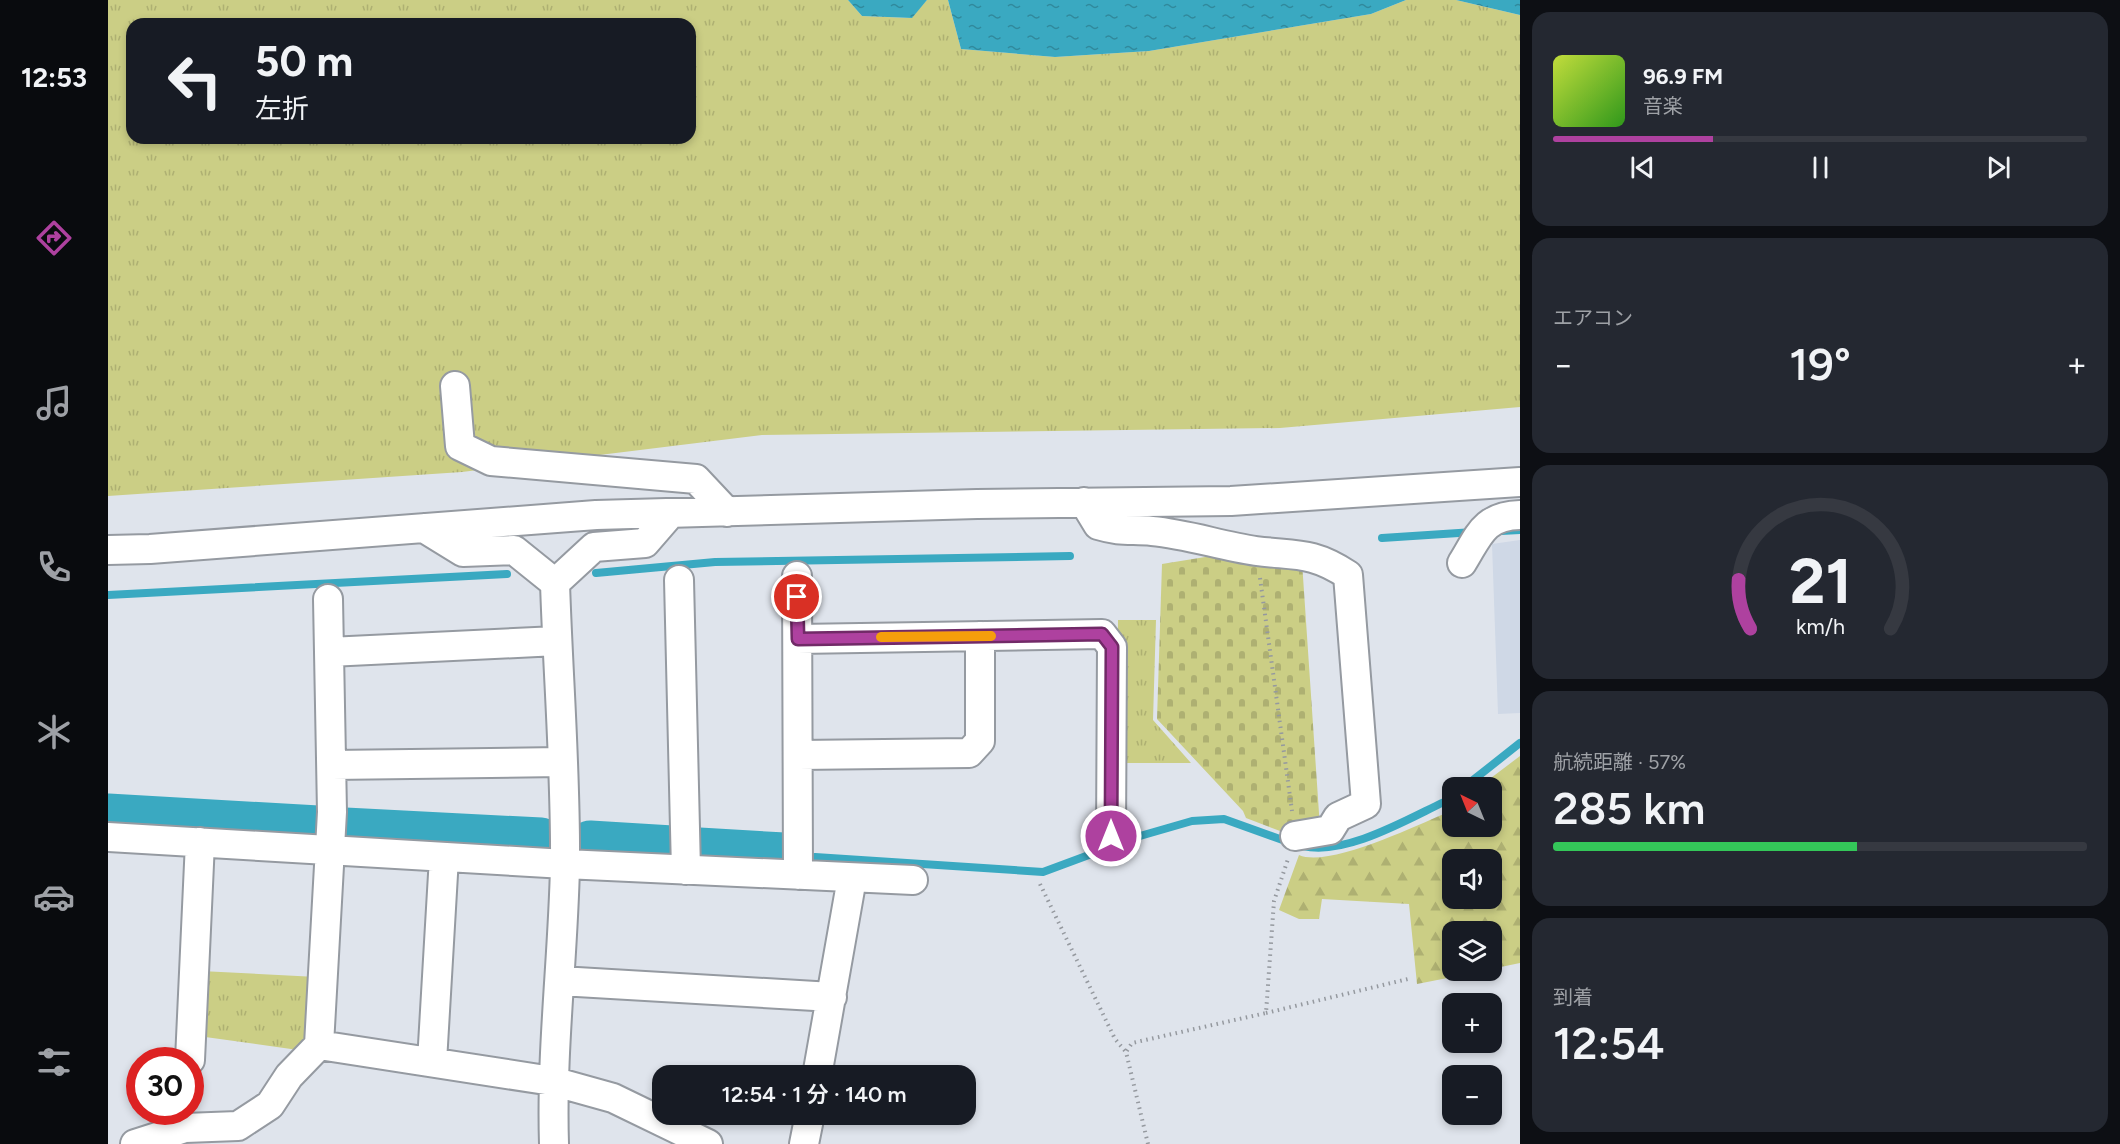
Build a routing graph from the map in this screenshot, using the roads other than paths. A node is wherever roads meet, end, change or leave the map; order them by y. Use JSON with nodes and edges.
{"nodes":[{"id":1,"x":455,"y":386,"type":"dead end"},
{"id":2,"x":1520,"y":482,"type":"edge"},
{"id":3,"x":1084,"y":502,"type":"junction"},
{"id":4,"x":728,"y":512,"type":"junction"},
{"id":5,"x":671,"y":513,"type":"junction"},
{"id":6,"x":1520,"y":515,"type":"edge"},
{"id":7,"x":424,"y":528,"type":"junction"},
{"id":8,"x":1474,"y":543,"type":"dead end"},
{"id":9,"x":108,"y":550,"type":"edge"},
{"id":10,"x":797,"y":576,"type":"dead end"},
{"id":11,"x":679,"y":580,"type":"dead end"},
{"id":12,"x":555,"y":583,"type":"junction"},
{"id":13,"x":328,"y":599,"type":"dead end"},
{"id":14,"x":980,"y":636,"type":"junction"},
{"id":15,"x":798,"y":639,"type":"junction"},
{"id":16,"x":557,"y":641,"type":"junction"},
{"id":17,"x":328,"y":652,"type":"junction"},
{"id":18,"x":799,"y":755,"type":"junction"},
{"id":19,"x":561,"y":762,"type":"junction"},
{"id":20,"x":332,"y":765,"type":"junction"},
{"id":21,"x":1111,"y":836,"type":"dead end"},
{"id":22,"x":108,"y":837,"type":"edge"},
{"id":23,"x":200,"y":843,"type":"junction"},
{"id":24,"x":1293,"y":844,"type":"road end"},
{"id":25,"x":330,"y":849,"type":"junction"},
{"id":26,"x":444,"y":857,"type":"junction"},
{"id":27,"x":565,"y":864,"type":"junction"},
{"id":28,"x":686,"y":870,"type":"junction"},
{"id":29,"x":798,"y":875,"type":"junction"},
{"id":30,"x":852,"y":878,"type":"junction"},
{"id":31,"x":913,"y":880,"type":"dead end"},
{"id":32,"x":560,"y":981,"type":"junction"},
{"id":33,"x":832,"y":997,"type":"junction"},
{"id":34,"x":319,"y":1045,"type":"junction"},
{"id":35,"x":191,"y":1047,"type":"edge"},
{"id":36,"x":432,"y":1062,"type":"junction"},
{"id":37,"x":819,"y":1065,"type":"edge"},
{"id":38,"x":552,"y":1081,"type":"junction"},
{"id":39,"x":175,"y":1125,"type":"edge"},
{"id":40,"x":204,"y":1125,"type":"edge"},
{"id":41,"x":808,"y":1125,"type":"edge"},
{"id":42,"x":240,"y":1135,"type":"edge"},
{"id":43,"x":135,"y":1144,"type":"edge"},
{"id":44,"x":554,"y":1144,"type":"edge"},
{"id":45,"x":708,"y":1144,"type":"edge"},
{"id":46,"x":804,"y":1144,"type":"edge"}],
"edges":[{"from":1,"to":4,"type":"street"},
{"from":2,"to":3,"type":"street"},
{"from":3,"to":4,"type":"street"},
{"from":3,"to":24,"type":"street"},
{"from":4,"to":5,"type":"street"},
{"from":5,"to":7,"type":"street"},
{"from":5,"to":12,"type":"street"},
{"from":6,"to":8,"type":"street"},
{"from":7,"to":9,"type":"street"},
{"from":7,"to":12,"type":"street"},
{"from":10,"to":15,"type":"street"},
{"from":11,"to":28,"type":"street"},
{"from":12,"to":16,"type":"street"},
{"from":13,"to":17,"type":"street"},
{"from":14,"to":15,"type":"street"},
{"from":14,"to":18,"type":"street"},
{"from":14,"to":21,"type":"street"},
{"from":15,"to":18,"type":"street"},
{"from":16,"to":17,"type":"street"},
{"from":16,"to":19,"type":"street"},
{"from":17,"to":20,"type":"street"},
{"from":18,"to":29,"type":"street"},
{"from":19,"to":20,"type":"street"},
{"from":19,"to":27,"type":"street"},
{"from":20,"to":25,"type":"street"},
{"from":22,"to":23,"type":"street"},
{"from":23,"to":25,"type":"street"},
{"from":23,"to":35,"type":"street"},
{"from":25,"to":26,"type":"street"},
{"from":25,"to":34,"type":"street"},
{"from":26,"to":27,"type":"street"},
{"from":26,"to":36,"type":"street"},
{"from":27,"to":28,"type":"street"},
{"from":27,"to":32,"type":"street"},
{"from":28,"to":29,"type":"street"},
{"from":29,"to":30,"type":"street"},
{"from":30,"to":31,"type":"street"},
{"from":30,"to":33,"type":"street"},
{"from":32,"to":33,"type":"street"},
{"from":32,"to":38,"type":"street"},
{"from":33,"to":37,"type":"street"},
{"from":34,"to":36,"type":"street"},
{"from":34,"to":42,"type":"street"},
{"from":36,"to":38,"type":"street"},
{"from":38,"to":44,"type":"street"},
{"from":38,"to":45,"type":"street"},
{"from":39,"to":43,"type":"street"},
{"from":40,"to":42,"type":"street"},
{"from":41,"to":46,"type":"street"}]}
